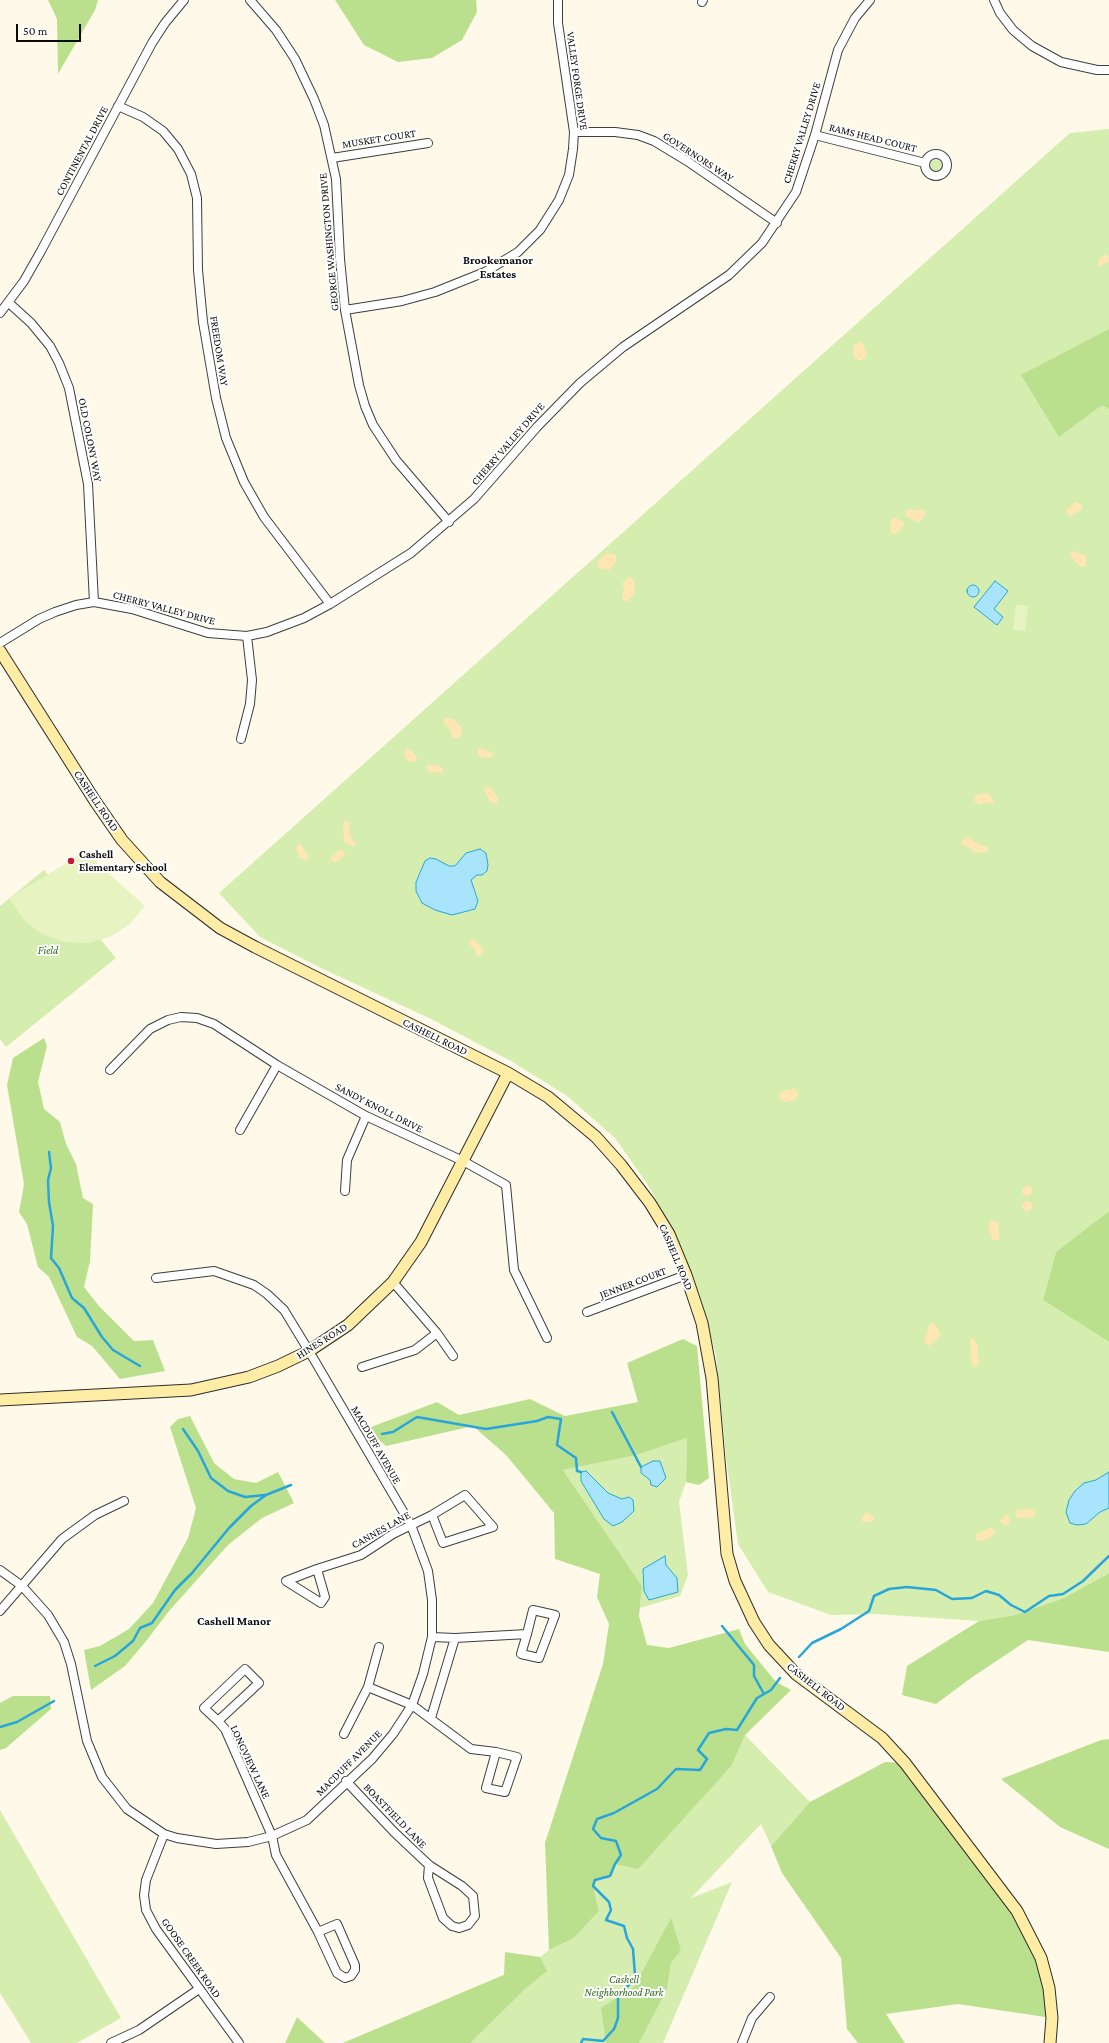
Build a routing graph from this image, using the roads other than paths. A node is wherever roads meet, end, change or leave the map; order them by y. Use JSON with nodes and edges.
{"nodes":[{"id":1,"x":184,"y":0,"type":"edge"},
{"id":2,"x":250,"y":0,"type":"edge"},
{"id":3,"x":558,"y":0,"type":"edge"},
{"id":4,"x":870,"y":0,"type":"edge"},
{"id":5,"x":994,"y":0,"type":"edge"},
{"id":6,"x":1109,"y":70,"type":"edge"},
{"id":7,"x":118,"y":106,"type":"junction"},
{"id":8,"x":574,"y":132,"type":"junction"},
{"id":9,"x":816,"y":135,"type":"junction"},
{"id":10,"x":428,"y":143,"type":"dead end"},
{"id":11,"x":332,"y":158,"type":"junction"},
{"id":12,"x":925,"y":163,"type":"dead end"},
{"id":13,"x":777,"y":223,"type":"junction"},
{"id":14,"x":9,"y":303,"type":"junction"},
{"id":15,"x":345,"y":310,"type":"junction"},
{"id":16,"x":0,"y":313,"type":"edge"},
{"id":17,"x":450,"y":522,"type":"junction"},
{"id":18,"x":94,"y":602,"type":"junction"},
{"id":19,"x":330,"y":604,"type":"junction"},
{"id":20,"x":247,"y":636,"type":"junction"},
{"id":21,"x":0,"y":643,"type":"edge"},
{"id":22,"x":0,"y":651,"type":"edge"},
{"id":23,"x":241,"y":739,"type":"dead end"},
{"id":24,"x":277,"y":1065,"type":"junction"},
{"id":25,"x":110,"y":1070,"type":"dead end"},
{"id":26,"x":508,"y":1073,"type":"junction"},
{"id":27,"x":366,"y":1116,"type":"junction"},
{"id":28,"x":240,"y":1130,"type":"dead end"},
{"id":29,"x":463,"y":1161,"type":"junction"},
{"id":30,"x":345,"y":1191,"type":"dead end"},
{"id":31,"x":686,"y":1275,"type":"junction"},
{"id":32,"x":156,"y":1278,"type":"dead end"},
{"id":33,"x":393,"y":1282,"type":"junction"},
{"id":34,"x":587,"y":1312,"type":"dead end"},
{"id":35,"x":437,"y":1333,"type":"junction"},
{"id":36,"x":547,"y":1338,"type":"dead end"},
{"id":37,"x":309,"y":1351,"type":"junction"},
{"id":38,"x":453,"y":1356,"type":"dead end"},
{"id":39,"x":362,"y":1367,"type":"dead end"},
{"id":40,"x":0,"y":1400,"type":"edge"},
{"id":41,"x":124,"y":1502,"type":"dead end"},
{"id":42,"x":432,"y":1515,"type":"junction"},
{"id":43,"x":411,"y":1525,"type":"junction"},
{"id":44,"x":317,"y":1569,"type":"junction"},
{"id":45,"x":0,"y":1570,"type":"edge"},
{"id":46,"x":22,"y":1586,"type":"junction"},
{"id":47,"x":0,"y":1611,"type":"edge"},
{"id":48,"x":527,"y":1634,"type":"junction"},
{"id":49,"x":432,"y":1637,"type":"junction"},
{"id":50,"x":455,"y":1638,"type":"junction"},
{"id":51,"x":379,"y":1647,"type":"dead end"},
{"id":52,"x":368,"y":1686,"type":"junction"},
{"id":53,"x":412,"y":1705,"type":"junction"},
{"id":54,"x":431,"y":1718,"type":"junction"},
{"id":55,"x":218,"y":1721,"type":"junction"},
{"id":56,"x":344,"y":1734,"type":"dead end"},
{"id":57,"x":496,"y":1752,"type":"junction"},
{"id":58,"x":346,"y":1781,"type":"junction"},
{"id":59,"x":164,"y":1834,"type":"junction"},
{"id":60,"x":272,"y":1836,"type":"junction"},
{"id":61,"x":429,"y":1865,"type":"junction"},
{"id":62,"x":318,"y":1932,"type":"junction"},
{"id":63,"x":199,"y":1989,"type":"junction"},
{"id":64,"x":770,"y":1997,"type":"dead end"},
{"id":65,"x":111,"y":2043,"type":"edge"},
{"id":66,"x":240,"y":2043,"type":"edge"},
{"id":67,"x":742,"y":2043,"type":"edge"},
{"id":68,"x":1050,"y":2043,"type":"edge"}],
"edges":[{"from":1,"to":7,"type":"street","name":"CONTINENTAL DRIVE"},
{"from":2,"to":11,"type":"street","name":"GEORGE WASHINGTON DRIVE"},
{"from":3,"to":8,"type":"street","name":"VALLEY FORGE DRIVE"},
{"from":4,"to":9,"type":"street","name":"CHERRY VALLEY DRIVE"},
{"from":5,"to":6,"type":"street"},
{"from":7,"to":14,"type":"street","name":"CONTINENTAL DRIVE"},
{"from":7,"to":19,"type":"street","name":"FREEDOM WAY"},
{"from":8,"to":13,"type":"street","name":"GOVERNORS WAY"},
{"from":8,"to":15,"type":"street","name":"VALLEY FORGE DRIVE"},
{"from":9,"to":12,"type":"street","name":"RAMS HEAD COURT"},
{"from":9,"to":13,"type":"street","name":"CHERRY VALLEY DRIVE"},
{"from":10,"to":11,"type":"street","name":"MUSKET COURT"},
{"from":11,"to":15,"type":"street","name":"GEORGE WASHINGTON DRIVE"},
{"from":13,"to":17,"type":"street","name":"CHERRY VALLEY DRIVE"},
{"from":14,"to":16,"type":"street","name":"CONTINENTAL DRIVE"},
{"from":14,"to":18,"type":"street","name":"OLD COLONY WAY"},
{"from":15,"to":17,"type":"street","name":"GEORGE WASHINGTON DRIVE"},
{"from":17,"to":19,"type":"street","name":"CHERRY VALLEY DRIVE"},
{"from":18,"to":20,"type":"street","name":"CHERRY VALLEY DRIVE"},
{"from":18,"to":21,"type":"street","name":"CHERRY VALLEY DRIVE"},
{"from":19,"to":20,"type":"street","name":"CHERRY VALLEY DRIVE"},
{"from":20,"to":23,"type":"street"},
{"from":22,"to":26,"type":"street","name":"CASHELL ROAD"},
{"from":24,"to":25,"type":"street","name":"SANDY KNOLL DRIVE"},
{"from":24,"to":27,"type":"street","name":"SANDY KNOLL DRIVE"},
{"from":24,"to":28,"type":"street"},
{"from":26,"to":29,"type":"street","name":"HINES ROAD"},
{"from":26,"to":31,"type":"street","name":"CASHELL ROAD"},
{"from":27,"to":29,"type":"street","name":"SANDY KNOLL DRIVE"},
{"from":27,"to":30,"type":"street"},
{"from":29,"to":33,"type":"street","name":"HINES ROAD"},
{"from":29,"to":36,"type":"street","name":"SANDY KNOLL DRIVE"},
{"from":31,"to":34,"type":"street","name":"JENNER COURT"},
{"from":31,"to":68,"type":"street","name":"CASHELL ROAD"},
{"from":32,"to":37,"type":"street","name":"MACDUFF AVENUE"},
{"from":33,"to":35,"type":"street"},
{"from":33,"to":37,"type":"street","name":"HINES ROAD"},
{"from":35,"to":38,"type":"street"},
{"from":35,"to":39,"type":"street"},
{"from":37,"to":40,"type":"street","name":"HINES ROAD"},
{"from":37,"to":43,"type":"street","name":"MACDUFF AVENUE"},
{"from":41,"to":46,"type":"street"},
{"from":42,"to":42,"type":"street","name":"CANNES LANE"},
{"from":42,"to":43,"type":"street","name":"CANNES LANE"},
{"from":43,"to":44,"type":"street","name":"CANNES LANE"},
{"from":43,"to":49,"type":"street","name":"MACDUFF AVENUE"},
{"from":44,"to":44,"type":"street","name":"CANNES LANE"},
{"from":45,"to":46,"type":"street","name":"MACDUFF AVENUE"},
{"from":46,"to":47,"type":"street"},
{"from":46,"to":59,"type":"street","name":"MACDUFF AVENUE"},
{"from":48,"to":48,"type":"street"},
{"from":48,"to":50,"type":"street"},
{"from":49,"to":50,"type":"street"},
{"from":49,"to":53,"type":"street","name":"MACDUFF AVENUE"},
{"from":50,"to":54,"type":"street"},
{"from":51,"to":52,"type":"street"},
{"from":52,"to":53,"type":"street"},
{"from":52,"to":56,"type":"street"},
{"from":53,"to":54,"type":"street"},
{"from":53,"to":58,"type":"street","name":"MACDUFF AVENUE"},
{"from":54,"to":57,"type":"street"},
{"from":55,"to":55,"type":"street","name":"LONGVIEW LANE"},
{"from":55,"to":60,"type":"street","name":"LONGVIEW LANE"},
{"from":57,"to":57,"type":"street"},
{"from":58,"to":60,"type":"street","name":"MACDUFF AVENUE"},
{"from":58,"to":61,"type":"street","name":"BOASTFIELD LANE"},
{"from":59,"to":60,"type":"street","name":"MACDUFF AVENUE"},
{"from":59,"to":63,"type":"street","name":"GOOSE CREEK ROAD"},
{"from":60,"to":62,"type":"street","name":"LONGVIEW LANE"},
{"from":61,"to":61,"type":"street","name":"BOASTFIELD LANE"},
{"from":62,"to":62,"type":"street","name":"LONGVIEW LANE"},
{"from":63,"to":65,"type":"street"},
{"from":63,"to":66,"type":"street","name":"GOOSE CREEK ROAD"},
{"from":64,"to":67,"type":"street"}]}
